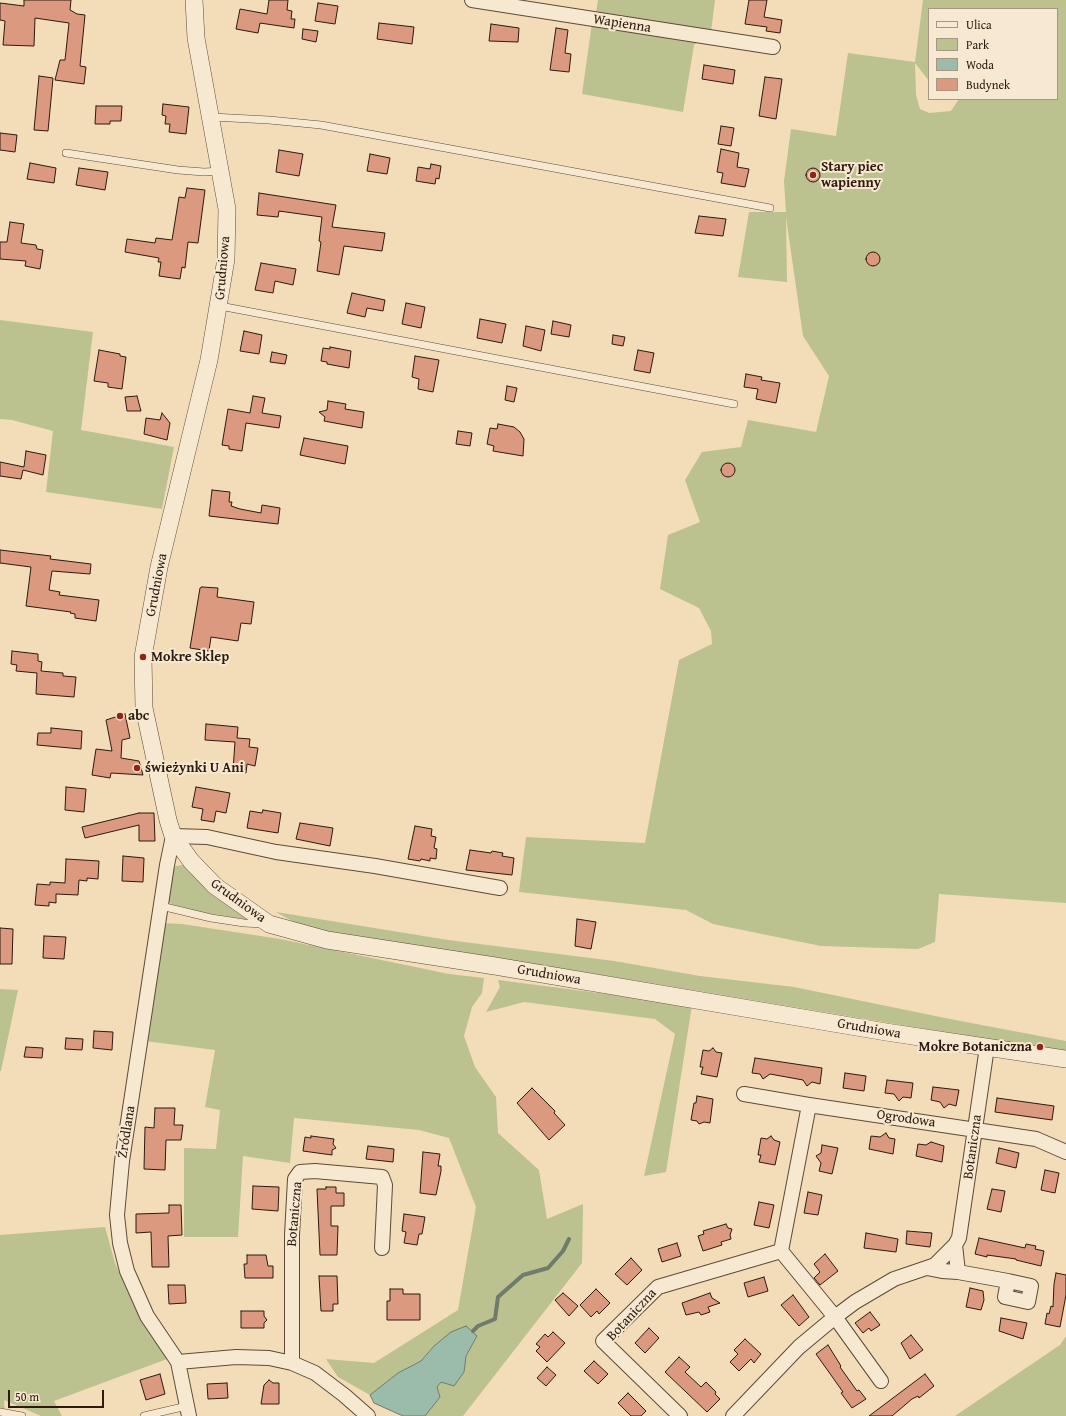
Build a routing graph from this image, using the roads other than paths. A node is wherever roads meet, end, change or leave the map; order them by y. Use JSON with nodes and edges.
{"nodes":[{"id":1,"x":194,"y":0,"type":"edge"},
{"id":2,"x":472,"y":0,"type":"edge"},
{"id":3,"x":773,"y":47,"type":"dead end"},
{"id":4,"x":212,"y":118,"type":"junction"},
{"id":5,"x":66,"y":153,"type":"dead end"},
{"id":6,"x":221,"y":170,"type":"junction"},
{"id":7,"x":770,"y":208,"type":"dead end"},
{"id":8,"x":220,"y":306,"type":"junction"},
{"id":9,"x":734,"y":404,"type":"dead end"},
{"id":10,"x":173,"y":836,"type":"junction"},
{"id":11,"x":500,"y":888,"type":"dead end"},
{"id":12,"x":161,"y":906,"type":"junction"},
{"id":13,"x":269,"y":924,"type":"junction"},
{"id":14,"x":987,"y":1047,"type":"junction"},
{"id":15,"x":1066,"y":1059,"type":"edge"},
{"id":16,"x":744,"y":1094,"type":"dead end"},
{"id":17,"x":809,"y":1105,"type":"junction"},
{"id":18,"x":976,"y":1128,"type":"junction"},
{"id":19,"x":1066,"y":1152,"type":"edge"},
{"id":20,"x":955,"y":1245,"type":"junction"},
{"id":21,"x":382,"y":1248,"type":"dead end"},
{"id":22,"x":781,"y":1251,"type":"junction"},
{"id":23,"x":927,"y":1268,"type":"junction"},
{"id":24,"x":958,"y":1272,"type":"junction"},
{"id":25,"x":1008,"y":1282,"type":"dead end"},
{"id":26,"x":835,"y":1317,"type":"junction"},
{"id":27,"x":178,"y":1362,"type":"junction"},
{"id":28,"x":292,"y":1363,"type":"junction"},
{"id":29,"x":881,"y":1382,"type":"dead end"},
{"id":30,"x":188,"y":1411,"type":"edge"},
{"id":31,"x":0,"y":1412,"type":"edge"},
{"id":32,"x":22,"y":1416,"type":"edge"},
{"id":33,"x":144,"y":1416,"type":"edge"},
{"id":34,"x":368,"y":1416,"type":"edge"},
{"id":35,"x":680,"y":1416,"type":"edge"},
{"id":36,"x":733,"y":1416,"type":"edge"}],
"edges":[{"from":1,"to":4,"type":"street","name":"Grudniowa"},
{"from":2,"to":3,"type":"street","name":"Wapienna"},
{"from":4,"to":6,"type":"street","name":"Grudniowa"},
{"from":4,"to":7,"type":"lane"},
{"from":5,"to":6,"type":"lane"},
{"from":6,"to":8,"type":"street","name":"Grudniowa"},
{"from":8,"to":9,"type":"lane"},
{"from":8,"to":10,"type":"street","name":"Grudniowa"},
{"from":10,"to":11,"type":"street"},
{"from":10,"to":12,"type":"street","name":"Źródlana"},
{"from":10,"to":13,"type":"street","name":"Grudniowa"},
{"from":12,"to":13,"type":"lane"},
{"from":12,"to":27,"type":"street","name":"Źródlana"},
{"from":13,"to":14,"type":"street","name":"Grudniowa"},
{"from":14,"to":15,"type":"street","name":"Grudniowa"},
{"from":14,"to":18,"type":"street","name":"Botaniczna"},
{"from":16,"to":17,"type":"street","name":"Ogrodowa"},
{"from":17,"to":18,"type":"street","name":"Ogrodowa"},
{"from":17,"to":22,"type":"street"},
{"from":18,"to":19,"type":"street","name":"Ogrodowa"},
{"from":18,"to":20,"type":"street","name":"Botaniczna"},
{"from":20,"to":23,"type":"street","name":"Botaniczna"},
{"from":20,"to":24,"type":"street","name":"Botaniczna"},
{"from":21,"to":28,"type":"street","name":"Botaniczna"},
{"from":22,"to":26,"type":"street"},
{"from":22,"to":35,"type":"street","name":"Botaniczna"},
{"from":23,"to":24,"type":"street"},
{"from":23,"to":26,"type":"street","name":"Botaniczna"},
{"from":24,"to":25,"type":"street"},
{"from":26,"to":29,"type":"street"},
{"from":26,"to":36,"type":"street","name":"Botaniczna"},
{"from":27,"to":28,"type":"street"},
{"from":27,"to":30,"type":"street","name":"Źródlana"},
{"from":28,"to":34,"type":"street"},
{"from":30,"to":33,"type":"lane"},
{"from":31,"to":32,"type":"lane"}]}
